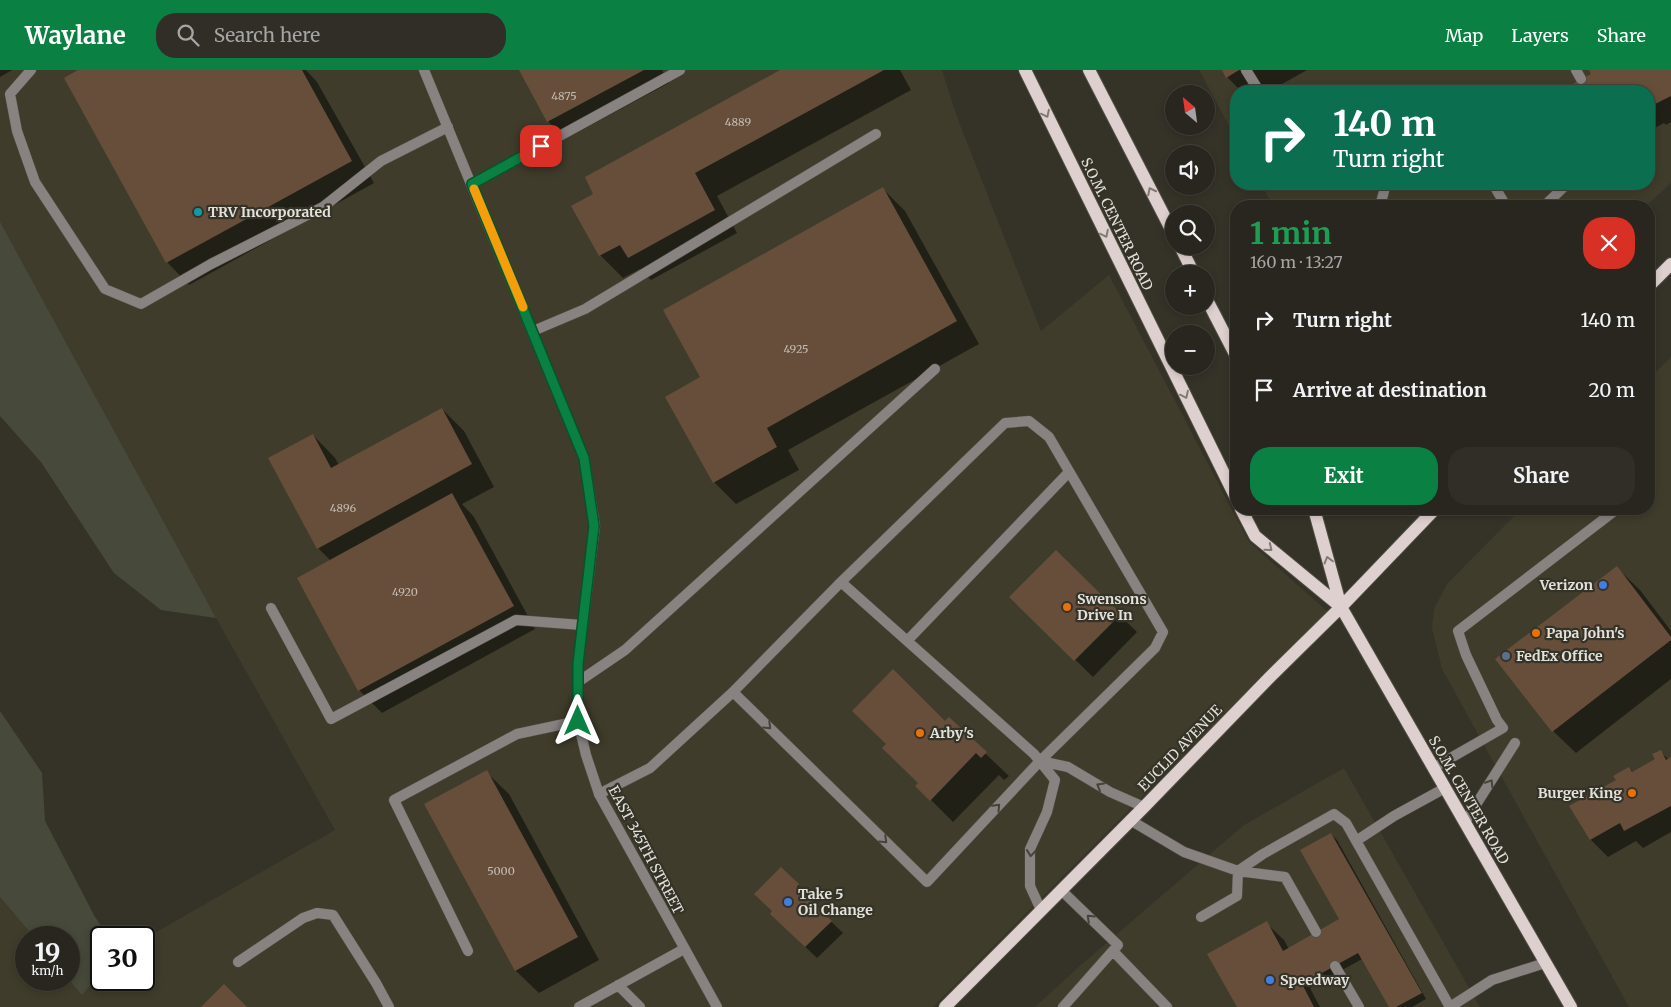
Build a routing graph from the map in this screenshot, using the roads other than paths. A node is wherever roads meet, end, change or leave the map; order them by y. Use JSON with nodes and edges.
{"nodes":[{"id":1,"x":31,"y":70,"type":"edge"},
{"id":2,"x":680,"y":70,"type":"edge"},
{"id":3,"x":1024,"y":70,"type":"edge"},
{"id":4,"x":1089,"y":70,"type":"edge"},
{"id":5,"x":1246,"y":70,"type":"edge"},
{"id":6,"x":426,"y":71,"type":"edge"},
{"id":7,"x":1255,"y":85,"type":"edge"},
{"id":8,"x":448,"y":127,"type":"junction"},
{"id":9,"x":876,"y":134,"type":"dead end"},
{"id":10,"x":472,"y":184,"type":"junction"},
{"id":11,"x":1497,"y":190,"type":"edge"},
{"id":12,"x":1561,"y":190,"type":"edge"},
{"id":13,"x":1499,"y":194,"type":"junction"},
{"id":14,"x":1498,"y":200,"type":"edge"},
{"id":15,"x":1502,"y":200,"type":"edge"},
{"id":16,"x":1550,"y":200,"type":"edge"},
{"id":17,"x":1165,"y":218,"type":"edge"},
{"id":18,"x":1671,"y":264,"type":"edge"},
{"id":19,"x":1655,"y":280,"type":"edge"},
{"id":20,"x":1215,"y":315,"type":"edge"},
{"id":21,"x":533,"y":331,"type":"junction"},
{"id":22,"x":1230,"y":344,"type":"edge"},
{"id":23,"x":936,"y":369,"type":"dead end"},
{"id":24,"x":1069,"y":472,"type":"junction"},
{"id":25,"x":1230,"y":486,"type":"edge"},
{"id":26,"x":1245,"y":515,"type":"edge"},
{"id":27,"x":1316,"y":515,"type":"edge"},
{"id":28,"x":1429,"y":515,"type":"edge"},
{"id":29,"x":1608,"y":515,"type":"edge"},
{"id":30,"x":841,"y":582,"type":"junction"},
{"id":31,"x":271,"y":608,"type":"dead end"},
{"id":32,"x":1342,"y":608,"type":"junction"},
{"id":33,"x":582,"y":625,"type":"junction"},
{"id":34,"x":907,"y":641,"type":"junction"},
{"id":35,"x":578,"y":682,"type":"junction"},
{"id":36,"x":733,"y":692,"type":"junction"},
{"id":37,"x":578,"y":721,"type":"junction"},
{"id":38,"x":1515,"y":743,"type":"dead end"},
{"id":39,"x":1037,"y":758,"type":"junction"},
{"id":40,"x":1434,"y":768,"type":"junction"},
{"id":41,"x":1445,"y":788,"type":"junction"},
{"id":42,"x":599,"y":794,"type":"junction"},
{"id":43,"x":1144,"y":807,"type":"junction"},
{"id":44,"x":1130,"y":820,"type":"junction"},
{"id":45,"x":1465,"y":822,"type":"junction"},
{"id":46,"x":1356,"y":841,"type":"junction"},
{"id":47,"x":1238,"y":871,"type":"junction"},
{"id":48,"x":1061,"y":890,"type":"junction"},
{"id":49,"x":1041,"y":910,"type":"junction"},
{"id":50,"x":1201,"y":917,"type":"dead end"},
{"id":51,"x":1316,"y":932,"type":"dead end"},
{"id":52,"x":1116,"y":948,"type":"junction"},
{"id":53,"x":684,"y":949,"type":"junction"},
{"id":54,"x":468,"y":951,"type":"dead end"},
{"id":55,"x":238,"y":962,"type":"dead end"},
{"id":56,"x":1545,"y":962,"type":"junction"},
{"id":57,"x":1335,"y":966,"type":"dead end"},
{"id":58,"x":618,"y":985,"type":"junction"},
{"id":59,"x":947,"y":1006,"type":"edge"},
{"id":60,"x":389,"y":1007,"type":"edge"},
{"id":61,"x":579,"y":1007,"type":"edge"},
{"id":62,"x":640,"y":1007,"type":"edge"},
{"id":63,"x":717,"y":1007,"type":"edge"},
{"id":64,"x":1063,"y":1007,"type":"edge"},
{"id":65,"x":1167,"y":1007,"type":"edge"},
{"id":66,"x":1359,"y":1007,"type":"edge"},
{"id":67,"x":1450,"y":1007,"type":"edge"},
{"id":68,"x":1571,"y":1007,"type":"edge"}],
"edges":[{"from":1,"to":8,"type":"street"},
{"from":2,"to":10,"type":"street"},
{"from":3,"to":25,"type":"main road","name":"S.O.M. CENTER ROAD","one_way":true},
{"from":17,"to":4,"type":"main road","one_way":true},
{"from":5,"to":7,"type":"street"},
{"from":6,"to":8,"type":"street","name":"EAST 345TH STREET"},
{"from":8,"to":10,"type":"street","name":"EAST 345TH STREET"},
{"from":9,"to":21,"type":"street"},
{"from":10,"to":21,"type":"street","name":"EAST 345TH STREET"},
{"from":11,"to":13,"type":"street"},
{"from":12,"to":16,"type":"street"},
{"from":13,"to":14,"type":"street"},
{"from":13,"to":15,"type":"street"},
{"from":18,"to":19,"type":"main road"},
{"from":20,"to":22,"type":"main road"},
{"from":21,"to":33,"type":"street","name":"EAST 345TH STREET"},
{"from":23,"to":35,"type":"street"},
{"from":24,"to":30,"type":"street"},
{"from":24,"to":34,"type":"street"},
{"from":24,"to":39,"type":"street"},
{"from":26,"to":32,"type":"main road","name":"S.O.M. CENTER ROAD","one_way":true},
{"from":32,"to":27,"type":"main road","name":"S.O.M. CENTER ROAD","one_way":true},
{"from":28,"to":32,"type":"main road","name":"EUCLID AVENUE"},
{"from":29,"to":40,"type":"street"},
{"from":30,"to":34,"type":"street"},
{"from":30,"to":36,"type":"street"},
{"from":31,"to":33,"type":"street"},
{"from":32,"to":40,"type":"main road","name":"S.O.M. CENTER ROAD"},
{"from":32,"to":43,"type":"main road","name":"EUCLID AVENUE"},
{"from":33,"to":35,"type":"street","name":"EAST 345TH STREET"},
{"from":34,"to":39,"type":"street"},
{"from":35,"to":37,"type":"street","name":"EAST 345TH STREET"},
{"from":36,"to":39,"type":"street","one_way":true},
{"from":36,"to":42,"type":"street"},
{"from":37,"to":42,"type":"street","name":"EAST 345TH STREET"},
{"from":37,"to":54,"type":"street"},
{"from":45,"to":38,"type":"street","one_way":true},
{"from":43,"to":39,"type":"street","one_way":true},
{"from":39,"to":49,"type":"street","one_way":true},
{"from":40,"to":41,"type":"main road","name":"S.O.M. CENTER ROAD"},
{"from":41,"to":45,"type":"main road","name":"S.O.M. CENTER ROAD"},
{"from":41,"to":46,"type":"street"},
{"from":42,"to":53,"type":"street","name":"EAST 345TH STREET"},
{"from":43,"to":44,"type":"main road","name":"EUCLID AVENUE"},
{"from":44,"to":47,"type":"street"},
{"from":44,"to":48,"type":"main road","name":"EUCLID AVENUE"},
{"from":45,"to":56,"type":"main road","name":"S.O.M. CENTER ROAD"},
{"from":46,"to":47,"type":"street"},
{"from":46,"to":67,"type":"street"},
{"from":47,"to":50,"type":"street"},
{"from":47,"to":51,"type":"street"},
{"from":48,"to":49,"type":"main road","name":"EUCLID AVENUE"},
{"from":52,"to":48,"type":"street","one_way":true},
{"from":49,"to":59,"type":"main road","name":"EUCLID AVENUE"},
{"from":52,"to":64,"type":"street"},
{"from":52,"to":65,"type":"street"},
{"from":53,"to":58,"type":"street"},
{"from":53,"to":63,"type":"street","name":"EAST 345TH STREET"},
{"from":55,"to":60,"type":"street"},
{"from":56,"to":67,"type":"street"},
{"from":56,"to":68,"type":"main road","name":"S.O.M. CENTER ROAD"},
{"from":57,"to":66,"type":"street"},
{"from":58,"to":61,"type":"street"},
{"from":58,"to":62,"type":"street"}]}
